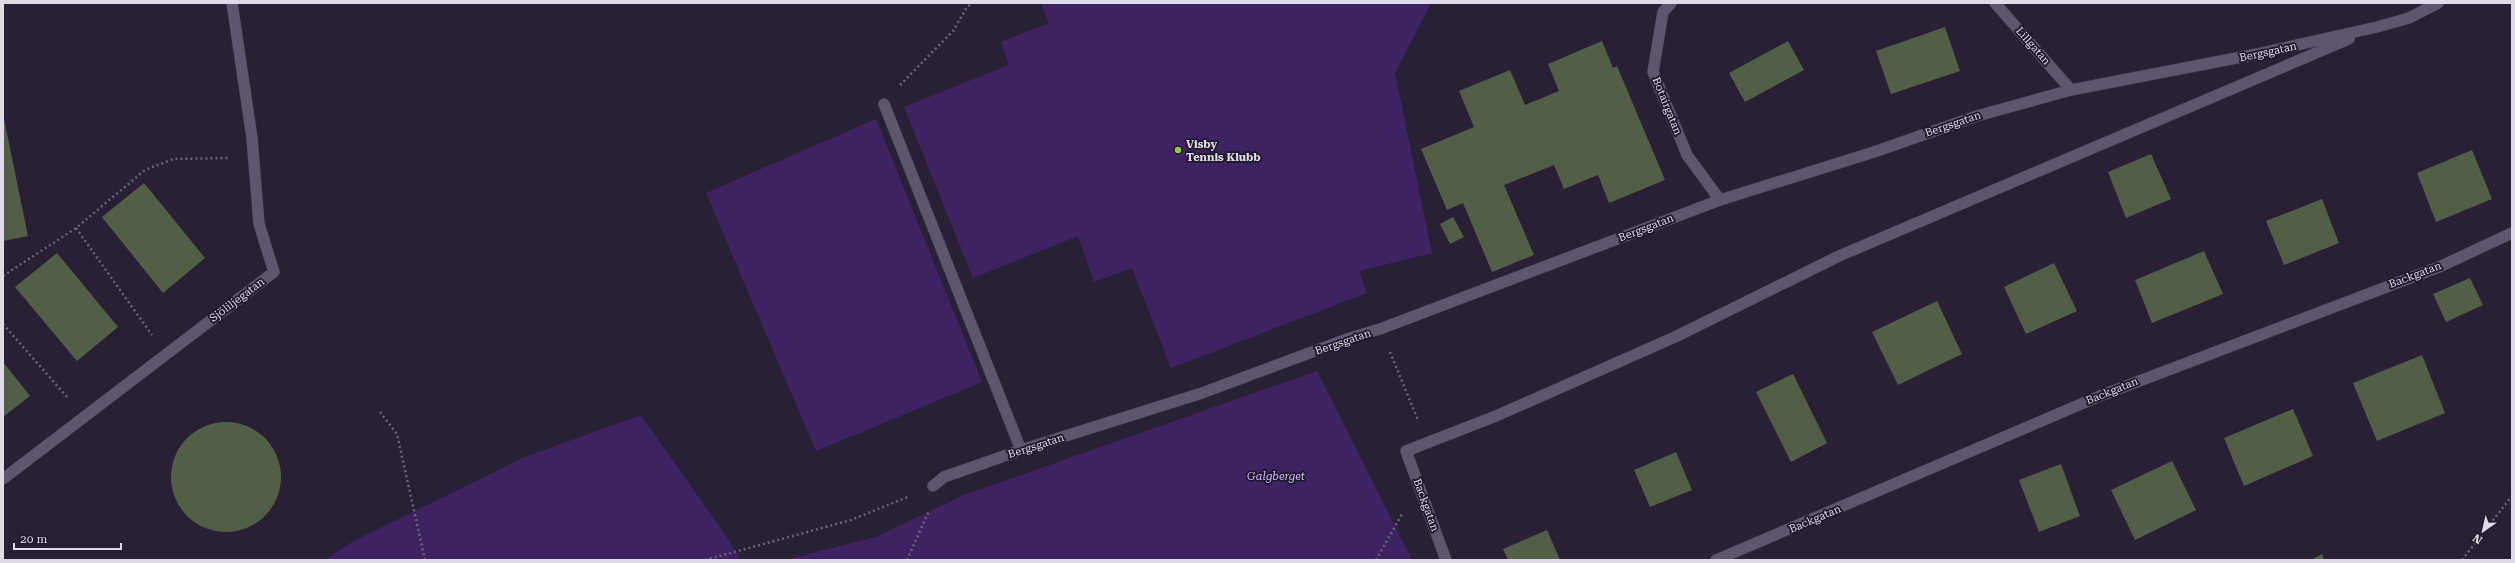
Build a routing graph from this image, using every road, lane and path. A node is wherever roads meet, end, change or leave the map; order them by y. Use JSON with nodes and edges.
{"nodes":[{"id":1,"x":232,"y":3,"type":"edge"},
{"id":2,"x":973,"y":3,"type":"edge"},
{"id":3,"x":1671,"y":3,"type":"edge"},
{"id":4,"x":1995,"y":3,"type":"edge"},
{"id":5,"x":2438,"y":3,"type":"edge"},
{"id":6,"x":2377,"y":27,"type":"junction"},
{"id":7,"x":2071,"y":90,"type":"junction"},
{"id":8,"x":884,"y":104,"type":"joint"},
{"id":9,"x":254,"y":160,"type":"junction"},
{"id":10,"x":1720,"y":200,"type":"junction"},
{"id":11,"x":76,"y":228,"type":"junction"},
{"id":12,"x":2512,"y":233,"type":"edge"},
{"id":13,"x":3,"y":276,"type":"edge"},
{"id":14,"x":3,"y":324,"type":"edge"},
{"id":15,"x":1380,"y":329,"type":"junction"},
{"id":16,"x":165,"y":355,"type":"junction"},
{"id":17,"x":380,"y":412,"type":"dead end"},
{"id":18,"x":84,"y":417,"type":"junction"},
{"id":19,"x":1427,"y":442,"type":"junction"},
{"id":20,"x":1021,"y":450,"type":"junction"},
{"id":21,"x":1406,"y":451,"type":"joint"},
{"id":22,"x":3,"y":479,"type":"edge"},
{"id":23,"x":933,"y":486,"type":"joint"},
{"id":24,"x":1419,"y":486,"type":"junction"},
{"id":25,"x":2512,"y":496,"type":"edge"},
{"id":26,"x":914,"y":542,"type":"dead end"},
{"id":27,"x":425,"y":560,"type":"edge"},
{"id":28,"x":705,"y":560,"type":"edge"},
{"id":29,"x":907,"y":560,"type":"edge"},
{"id":30,"x":1376,"y":560,"type":"edge"},
{"id":31,"x":1446,"y":560,"type":"edge"},
{"id":32,"x":1716,"y":560,"type":"edge"},
{"id":33,"x":2462,"y":560,"type":"edge"}],
"edges":[{"from":1,"to":9,"type":"street","name":"Sjöliljegatan"},
{"from":2,"to":8,"type":"path"},
{"from":3,"to":10,"type":"street","name":"Botairgatan"},
{"from":4,"to":7,"type":"street","name":"Lillgatan"},
{"from":5,"to":6,"type":"street","name":"Bergsgatan"},
{"from":6,"to":7,"type":"street","name":"Bergsgatan"},
{"from":6,"to":19,"type":"street","name":"Bergsgatan"},
{"from":7,"to":10,"type":"street","name":"Bergsgatan"},
{"from":8,"to":20,"type":"street"},
{"from":9,"to":11,"type":"path"},
{"from":9,"to":16,"type":"street","name":"Sjöliljegatan"},
{"from":10,"to":15,"type":"street","name":"Bergsgatan"},
{"from":11,"to":13,"type":"path"},
{"from":11,"to":16,"type":"path"},
{"from":12,"to":32,"type":"street","name":"Backgatan"},
{"from":14,"to":18,"type":"path"},
{"from":15,"to":19,"type":"path"},
{"from":15,"to":20,"type":"street","name":"Bergsgatan"},
{"from":16,"to":18,"type":"street","name":"Sjöliljegatan"},
{"from":17,"to":27,"type":"path"},
{"from":18,"to":22,"type":"street","name":"Sjöliljegatan"},
{"from":19,"to":21,"type":"street","name":"Bergsgatan"},
{"from":20,"to":23,"type":"street","name":"Bergsgatan"},
{"from":21,"to":24,"type":"street","name":"Backgatan"},
{"from":23,"to":28,"type":"path"},
{"from":24,"to":30,"type":"path"},
{"from":24,"to":31,"type":"street","name":"Backgatan"},
{"from":25,"to":33,"type":"path"},
{"from":26,"to":29,"type":"path"}]}
